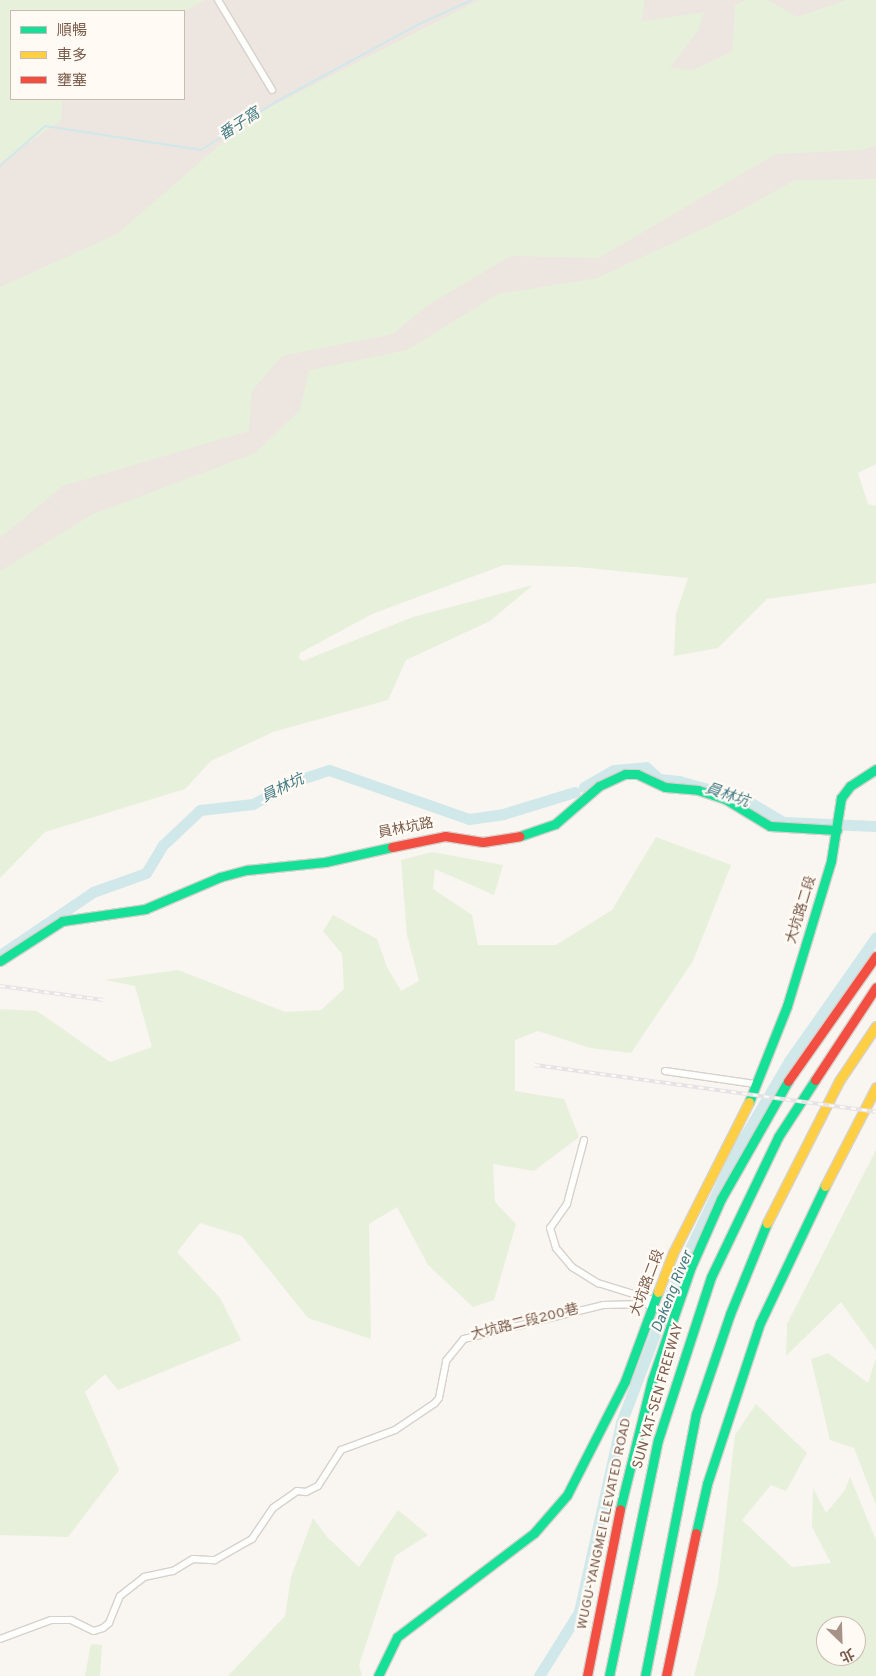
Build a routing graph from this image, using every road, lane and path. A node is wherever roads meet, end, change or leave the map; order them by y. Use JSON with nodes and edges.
{"nodes":[{"id":1,"x":218,"y":0,"type":"edge"},
{"id":2,"x":272,"y":90,"type":"dead end"},
{"id":3,"x":876,"y":768,"type":"edge"},
{"id":4,"x":837,"y":829,"type":"junction"},
{"id":5,"x":876,"y":956,"type":"edge"},
{"id":6,"x":0,"y":962,"type":"edge"},
{"id":7,"x":876,"y":987,"type":"edge"},
{"id":8,"x":876,"y":1026,"type":"edge"},
{"id":9,"x":664,"y":1071,"type":"dead end"},
{"id":10,"x":755,"y":1084,"type":"junction"},
{"id":11,"x":876,"y":1087,"type":"edge"},
{"id":12,"x":584,"y":1140,"type":"dead end"},
{"id":13,"x":654,"y":1304,"type":"junction"},
{"id":14,"x":0,"y":1639,"type":"edge"},
{"id":15,"x":378,"y":1676,"type":"edge"},
{"id":16,"x":587,"y":1676,"type":"edge"},
{"id":17,"x":609,"y":1676,"type":"edge"},
{"id":18,"x":645,"y":1676,"type":"edge"},
{"id":19,"x":666,"y":1676,"type":"edge"}],
"edges":[{"from":1,"to":2,"type":"street"},
{"from":3,"to":4,"type":"main road","name":"大坑路二段"},
{"from":4,"to":6,"type":"main road","name":"員林坑路"},
{"from":4,"to":10,"type":"main road","name":"大坑路二段"},
{"from":5,"to":16,"type":"main road","name":"WUGU-YANGMEI ELEVATED ROAD"},
{"from":7,"to":17,"type":"main road","name":"SUN YAT-SEN FREEWAY"},
{"from":8,"to":18,"type":"main road"},
{"from":9,"to":10,"type":"street"},
{"from":10,"to":13,"type":"main road","name":"大坑路二段"},
{"from":11,"to":19,"type":"main road"},
{"from":12,"to":13,"type":"street"},
{"from":13,"to":14,"type":"street","name":"大坑路二段200巷"},
{"from":13,"to":15,"type":"main road","name":"大坑路二段"}]}
